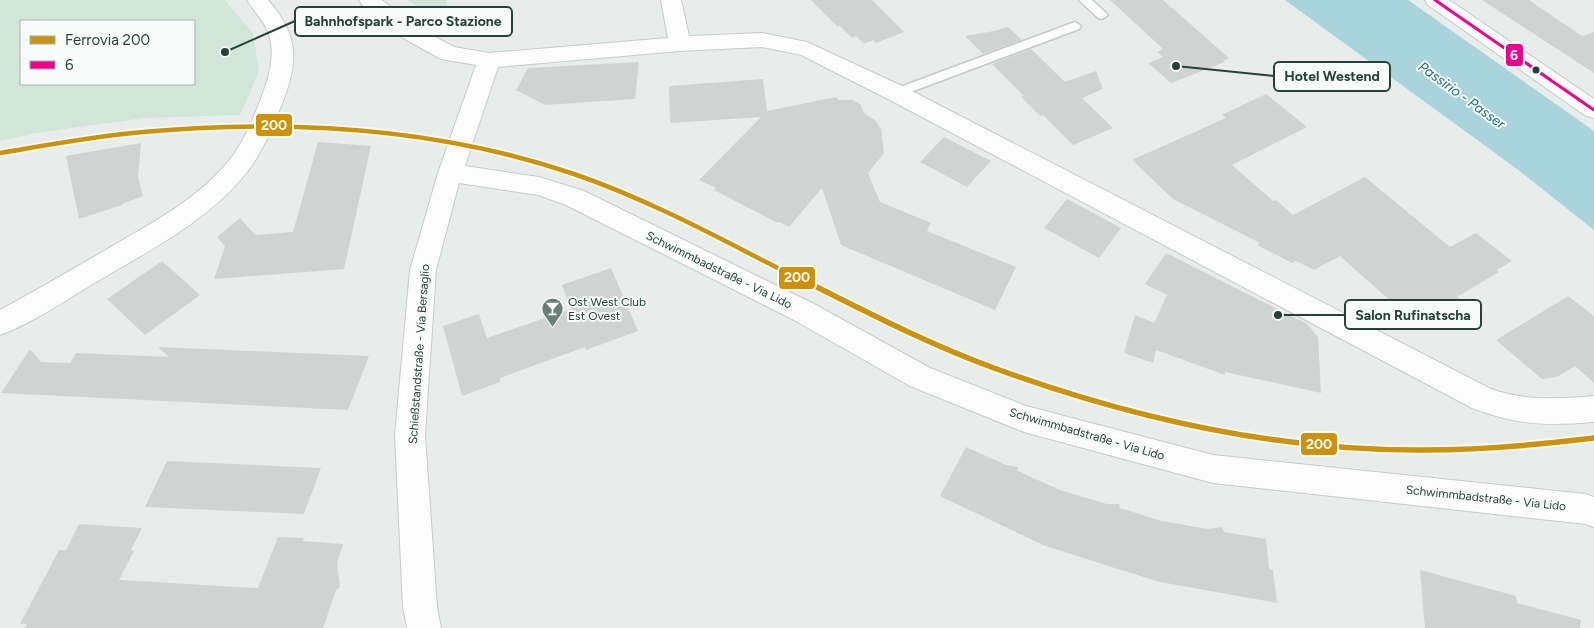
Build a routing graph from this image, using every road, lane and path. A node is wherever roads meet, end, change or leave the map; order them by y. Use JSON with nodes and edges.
{"nodes":[{"id":1,"x":257,"y":0,"type":"edge"},
{"id":2,"x":369,"y":0,"type":"edge"},
{"id":3,"x":671,"y":0,"type":"edge"},
{"id":4,"x":1085,"y":0,"type":"edge"},
{"id":5,"x":1435,"y":0,"type":"edge"},
{"id":6,"x":1102,"y":15,"type":"dead end"},
{"id":7,"x":1075,"y":26,"type":"dead end"},
{"id":8,"x":680,"y":44,"type":"junction"},
{"id":9,"x":489,"y":60,"type":"junction"},
{"id":10,"x":896,"y":93,"type":"junction"},
{"id":11,"x":1594,"y":110,"type":"edge"},
{"id":12,"x":450,"y":173,"type":"junction"},
{"id":13,"x":0,"y":323,"type":"edge"},
{"id":14,"x":1594,"y":409,"type":"edge"},
{"id":15,"x":1594,"y":512,"type":"edge"},
{"id":16,"x":424,"y":628,"type":"edge"}],
"edges":[{"from":1,"to":13,"type":"street"},
{"from":2,"to":9,"type":"street"},
{"from":3,"to":8,"type":"street"},
{"from":4,"to":6,"type":"lane"},
{"from":5,"to":11,"type":"street"},
{"from":7,"to":10,"type":"lane"},
{"from":8,"to":9,"type":"street"},
{"from":8,"to":10,"type":"street"},
{"from":9,"to":12,"type":"street","name":"Schießstandstraße - Via Bersaglio"},
{"from":10,"to":14,"type":"street"},
{"from":12,"to":15,"type":"street","name":"Schwimmbadstraße - Via Lido"},
{"from":12,"to":16,"type":"street","name":"Schießstandstraße - Via Bersaglio"}]}
